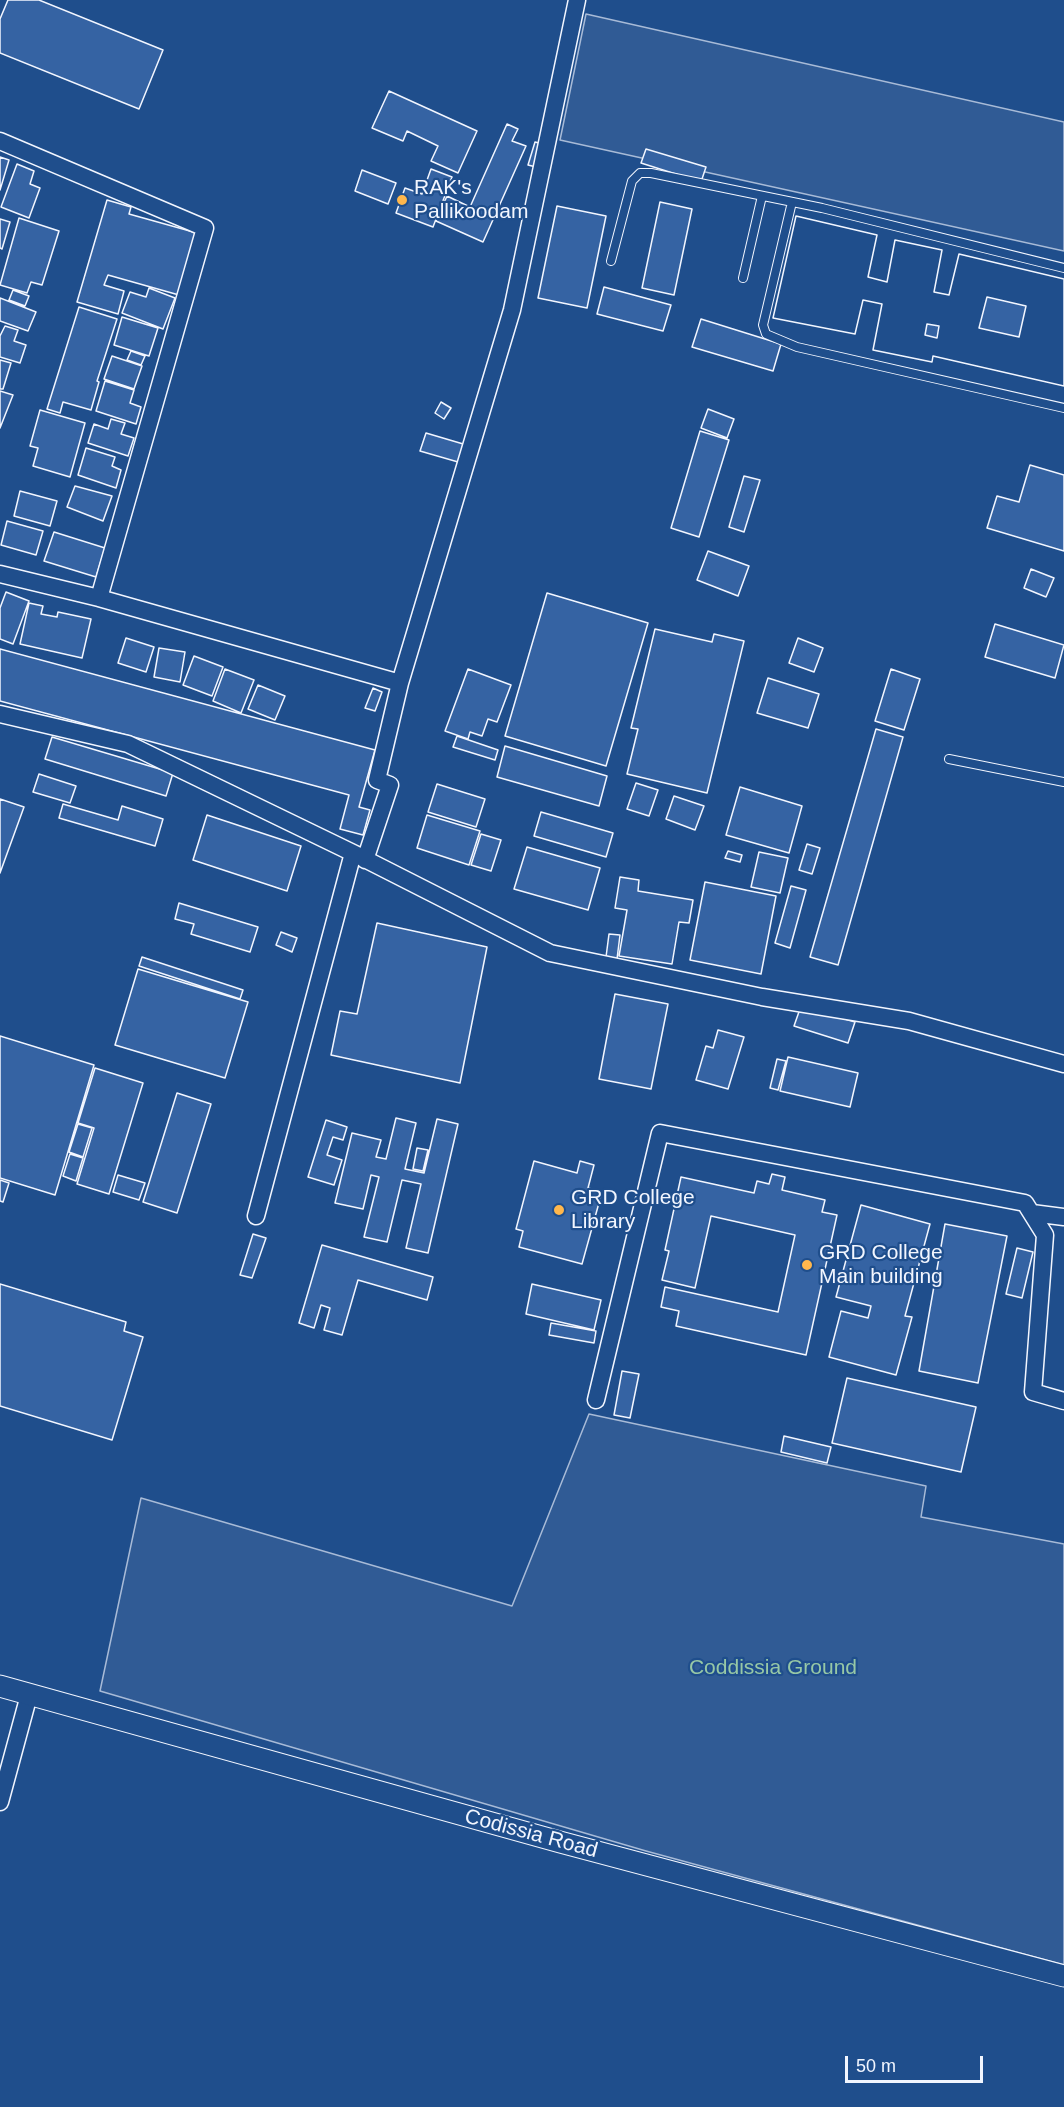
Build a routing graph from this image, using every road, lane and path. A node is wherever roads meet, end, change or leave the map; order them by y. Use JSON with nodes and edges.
{"nodes":[{"id":1,"x":577,"y":0,"type":"edge"},
{"id":2,"x":0,"y":141,"type":"edge"},
{"id":3,"x":762,"y":196,"type":"junction"},
{"id":4,"x":792,"y":202,"type":"junction"},
{"id":5,"x":611,"y":261,"type":"dead end"},
{"id":6,"x":1064,"y":268,"type":"edge"},
{"id":7,"x":743,"y":278,"type":"dead end"},
{"id":8,"x":1064,"y":408,"type":"edge"},
{"id":9,"x":0,"y":574,"type":"edge"},
{"id":10,"x":99,"y":598,"type":"junction"},
{"id":11,"x":400,"y":683,"type":"junction"},
{"id":12,"x":0,"y":714,"type":"edge"},
{"id":13,"x":949,"y":759,"type":"dead end"},
{"id":14,"x":1064,"y":782,"type":"edge"},
{"id":15,"x":359,"y":856,"type":"junction"},
{"id":16,"x":1064,"y":1064,"type":"edge"},
{"id":17,"x":1032,"y":1213,"type":"junction"},
{"id":18,"x":256,"y":1216,"type":"dead end"},
{"id":19,"x":1064,"y":1217,"type":"edge"},
{"id":20,"x":596,"y":1400,"type":"dead end"},
{"id":21,"x":1064,"y":1401,"type":"edge"},
{"id":22,"x":0,"y":1686,"type":"edge"},
{"id":23,"x":29,"y":1695,"type":"junction"},
{"id":24,"x":0,"y":1802,"type":"edge"},
{"id":25,"x":1064,"y":1976,"type":"edge"}],
"edges":[{"from":1,"to":11,"type":"street"},
{"from":2,"to":10,"type":"street"},
{"from":3,"to":4,"type":"lane"},
{"from":3,"to":5,"type":"lane"},
{"from":3,"to":7,"type":"lane"},
{"from":4,"to":6,"type":"lane"},
{"from":4,"to":8,"type":"lane"},
{"from":9,"to":10,"type":"street"},
{"from":10,"to":11,"type":"street"},
{"from":11,"to":15,"type":"street"},
{"from":12,"to":15,"type":"street"},
{"from":13,"to":14,"type":"lane"},
{"from":15,"to":16,"type":"street"},
{"from":15,"to":18,"type":"street"},
{"from":17,"to":19,"type":"street"},
{"from":17,"to":20,"type":"street"},
{"from":17,"to":21,"type":"street"},
{"from":22,"to":23,"type":"street","name":"Codissia Road"},
{"from":23,"to":24,"type":"street"},
{"from":23,"to":25,"type":"street","name":"Codissia Road"}]}
